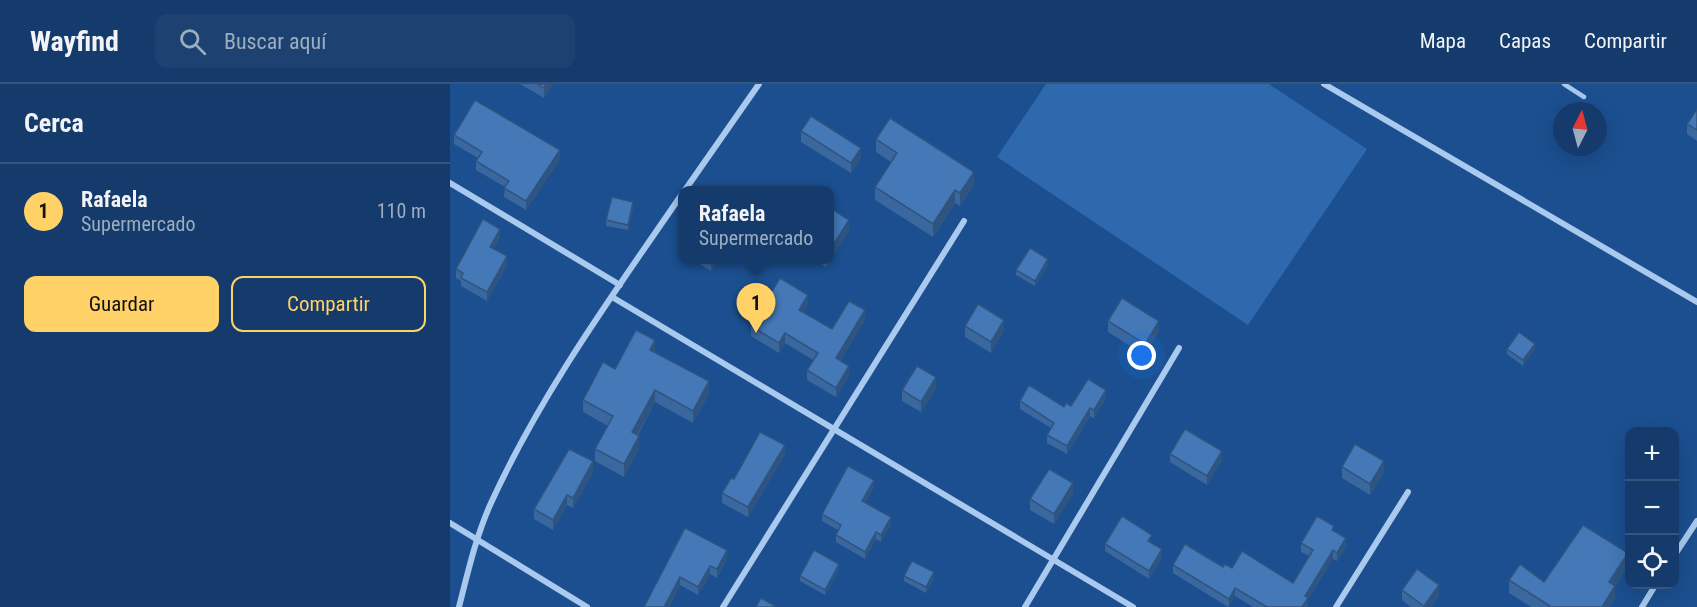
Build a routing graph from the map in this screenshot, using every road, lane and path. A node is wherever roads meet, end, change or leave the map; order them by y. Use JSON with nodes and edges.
{"nodes":[{"id":1,"x":759,"y":84,"type":"edge"},
{"id":2,"x":1324,"y":84,"type":"edge"},
{"id":3,"x":1564,"y":84,"type":"edge"},
{"id":4,"x":1584,"y":96,"type":"dead end"},
{"id":5,"x":450,"y":183,"type":"edge"},
{"id":6,"x":688,"y":186,"type":"edge"},
{"id":7,"x":678,"y":200,"type":"edge"},
{"id":8,"x":964,"y":221,"type":"dead end"},
{"id":9,"x":620,"y":285,"type":"junction"},
{"id":10,"x":612,"y":297,"type":"junction"},
{"id":11,"x":1697,"y":302,"type":"edge"},
{"id":12,"x":1179,"y":348,"type":"dead end"},
{"id":13,"x":834,"y":429,"type":"junction"},
{"id":14,"x":1408,"y":492,"type":"dead end"},
{"id":15,"x":1697,"y":521,"type":"edge"},
{"id":16,"x":450,"y":523,"type":"edge"},
{"id":17,"x":477,"y":539,"type":"junction"},
{"id":18,"x":1679,"y":548,"type":"edge"},
{"id":19,"x":1054,"y":560,"type":"junction"},
{"id":20,"x":1653,"y":589,"type":"edge"},
{"id":21,"x":459,"y":607,"type":"edge"},
{"id":22,"x":587,"y":607,"type":"edge"},
{"id":23,"x":723,"y":607,"type":"edge"},
{"id":24,"x":1025,"y":607,"type":"edge"},
{"id":25,"x":1133,"y":607,"type":"edge"},
{"id":26,"x":1336,"y":607,"type":"edge"},
{"id":27,"x":1642,"y":607,"type":"edge"}],
"edges":[{"from":1,"to":6,"type":"street"},
{"from":2,"to":11,"type":"street"},
{"from":3,"to":4,"type":"lane"},
{"from":5,"to":9,"type":"street"},
{"from":7,"to":9,"type":"street"},
{"from":8,"to":13,"type":"street"},
{"from":9,"to":10,"type":"street"},
{"from":10,"to":13,"type":"street"},
{"from":10,"to":17,"type":"street"},
{"from":12,"to":19,"type":"street"},
{"from":13,"to":19,"type":"street"},
{"from":13,"to":23,"type":"street"},
{"from":14,"to":26,"type":"street"},
{"from":15,"to":18,"type":"street"},
{"from":16,"to":17,"type":"street"},
{"from":17,"to":21,"type":"street"},
{"from":17,"to":22,"type":"street"},
{"from":19,"to":24,"type":"street"},
{"from":19,"to":25,"type":"street"},
{"from":20,"to":27,"type":"street"}]}
